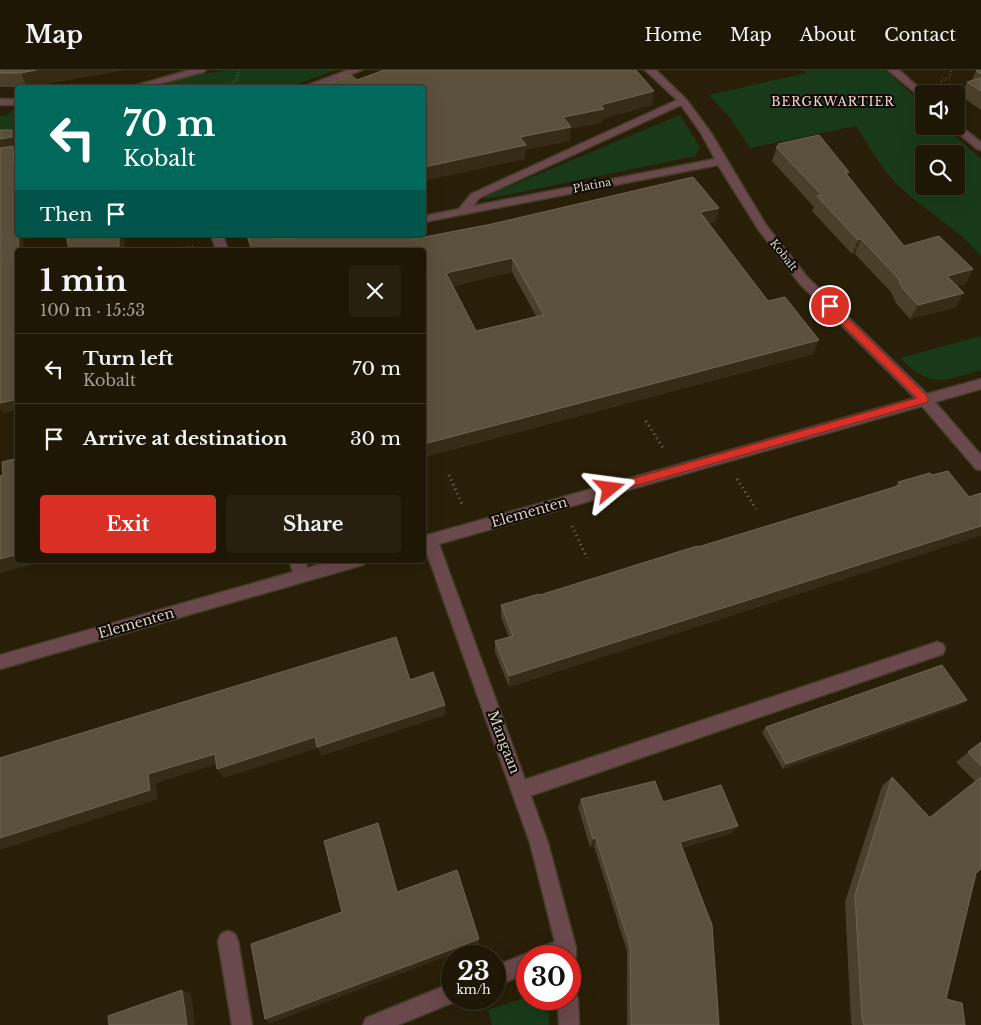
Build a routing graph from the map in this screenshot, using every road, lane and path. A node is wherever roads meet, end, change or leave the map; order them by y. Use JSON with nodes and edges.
{"nodes":[{"id":1,"x":201,"y":70,"type":"edge"},
{"id":2,"x":239,"y":70,"type":"edge"},
{"id":3,"x":357,"y":70,"type":"edge"},
{"id":4,"x":650,"y":70,"type":"edge"},
{"id":5,"x":892,"y":70,"type":"edge"},
{"id":6,"x":143,"y":85,"type":"edge"},
{"id":7,"x":230,"y":85,"type":"edge"},
{"id":8,"x":314,"y":85,"type":"edge"},
{"id":9,"x":915,"y":90,"type":"edge"},
{"id":10,"x":683,"y":101,"type":"junction"},
{"id":11,"x":0,"y":102,"type":"edge"},
{"id":12,"x":15,"y":102,"type":"edge"},
{"id":13,"x":965,"y":134,"type":"edge"},
{"id":14,"x":981,"y":148,"type":"edge"},
{"id":15,"x":15,"y":152,"type":"edge"},
{"id":16,"x":0,"y":154,"type":"edge"},
{"id":17,"x":720,"y":160,"type":"junction"},
{"id":18,"x":464,"y":210,"type":"junction"},
{"id":19,"x":426,"y":219,"type":"edge"},
{"id":20,"x":981,"y":384,"type":"edge"},
{"id":21,"x":925,"y":400,"type":"junction"},
{"id":22,"x":724,"y":457,"type":"junction"},
{"id":23,"x":981,"y":465,"type":"edge"},
{"id":24,"x":561,"y":503,"type":"junction"},
{"id":25,"x":756,"y":508,"type":"dead end"},
{"id":26,"x":427,"y":541,"type":"edge"},
{"id":27,"x":588,"y":558,"type":"dead end"},
{"id":28,"x":298,"y":563,"type":"edge"},
{"id":29,"x":348,"y":563,"type":"edge"},
{"id":30,"x":302,"y":576,"type":"junction"},
{"id":31,"x":937,"y":649,"type":"dead end"},
{"id":32,"x":0,"y":662,"type":"edge"},
{"id":33,"x":522,"y":790,"type":"junction"},
{"id":34,"x":228,"y":941,"type":"dead end"},
{"id":35,"x":564,"y":945,"type":"edge"},
{"id":36,"x":441,"y":997,"type":"edge"},
{"id":37,"x":568,"y":1010,"type":"edge"},
{"id":38,"x":242,"y":1025,"type":"edge"},
{"id":39,"x":373,"y":1025,"type":"edge"},
{"id":40,"x":569,"y":1025,"type":"edge"}],
"edges":[{"from":1,"to":6,"type":"street"},
{"from":2,"to":7,"type":"path"},
{"from":3,"to":8,"type":"street"},
{"from":4,"to":10,"type":"street","name":"Kobalt"},
{"from":5,"to":9,"type":"street"},
{"from":10,"to":17,"type":"street","name":"Kobalt"},
{"from":10,"to":18,"type":"street"},
{"from":11,"to":12,"type":"street"},
{"from":13,"to":14,"type":"street"},
{"from":15,"to":16,"type":"street"},
{"from":17,"to":18,"type":"street","name":"Platina"},
{"from":17,"to":21,"type":"street","name":"Kobalt"},
{"from":18,"to":19,"type":"street","name":"Platina"},
{"from":20,"to":21,"type":"street","name":"Elementen"},
{"from":21,"to":22,"type":"street","name":"Elementen"},
{"from":21,"to":23,"type":"street","name":"Kobalt"},
{"from":22,"to":24,"type":"street","name":"Elementen"},
{"from":22,"to":25,"type":"path"},
{"from":24,"to":26,"type":"street","name":"Elementen"},
{"from":24,"to":27,"type":"path"},
{"from":26,"to":33,"type":"street","name":"Mangaan"},
{"from":28,"to":30,"type":"street"},
{"from":29,"to":30,"type":"street","name":"Elementen"},
{"from":30,"to":32,"type":"street","name":"Elementen"},
{"from":31,"to":33,"type":"street"},
{"from":33,"to":35,"type":"street","name":"Mangaan"},
{"from":34,"to":38,"type":"street"},
{"from":36,"to":39,"type":"street"},
{"from":37,"to":40,"type":"street"}]}
